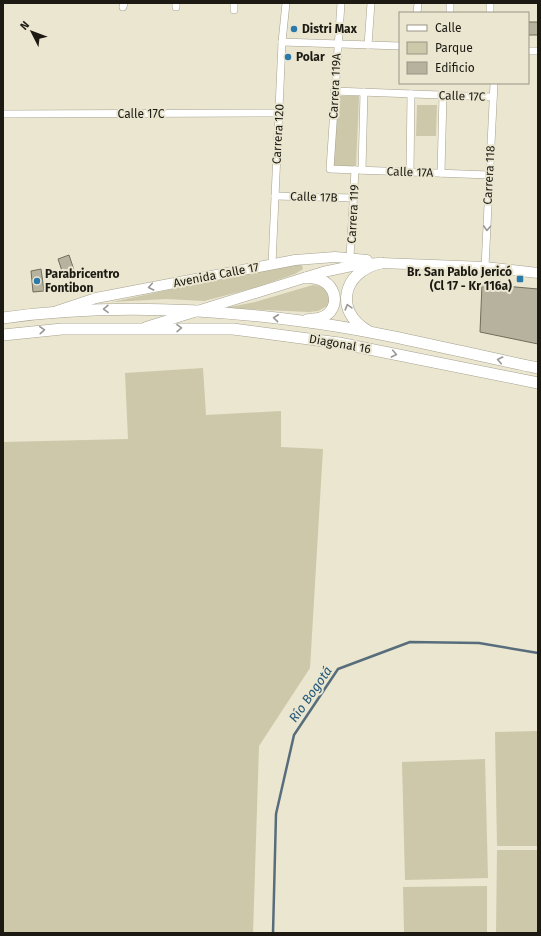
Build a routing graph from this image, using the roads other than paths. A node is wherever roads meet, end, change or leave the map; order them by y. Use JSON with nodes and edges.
{"nodes":[{"id":1,"x":286,"y":3,"type":"edge"},
{"id":2,"x":341,"y":3,"type":"edge"},
{"id":3,"x":371,"y":3,"type":"edge"},
{"id":4,"x":282,"y":42,"type":"junction"},
{"id":5,"x":337,"y":44,"type":"junction"},
{"id":6,"x":368,"y":45,"type":"junction"},
{"id":7,"x":399,"y":46,"type":"edge"},
{"id":8,"x":494,"y":84,"type":"edge"},
{"id":9,"x":334,"y":91,"type":"junction"},
{"id":10,"x":364,"y":92,"type":"junction"},
{"id":11,"x":411,"y":94,"type":"junction"},
{"id":12,"x":443,"y":95,"type":"junction"},
{"id":13,"x":493,"y":97,"type":"junction"},
{"id":14,"x":279,"y":113,"type":"junction"},
{"id":15,"x":3,"y":114,"type":"edge"},
{"id":16,"x":330,"y":169,"type":"joint"},
{"id":17,"x":358,"y":170,"type":"junction"},
{"id":18,"x":410,"y":172,"type":"junction"},
{"id":19,"x":441,"y":173,"type":"junction"},
{"id":20,"x":489,"y":176,"type":"junction"},
{"id":21,"x":275,"y":196,"type":"junction"},
{"id":22,"x":353,"y":198,"type":"junction"},
{"id":23,"x":350,"y":257,"type":"junction"},
{"id":24,"x":303,"y":259,"type":"junction"},
{"id":25,"x":380,"y":263,"type":"junction"},
{"id":26,"x":272,"y":264,"type":"junction"},
{"id":27,"x":485,"y":267,"type":"junction"},
{"id":28,"x":538,"y":273,"type":"edge"},
{"id":29,"x":305,"y":278,"type":"junction"},
{"id":30,"x":201,"y":310,"type":"junction"},
{"id":31,"x":54,"y":312,"type":"junction"},
{"id":32,"x":3,"y":318,"type":"edge"},
{"id":33,"x":302,"y":321,"type":"junction"},
{"id":34,"x":140,"y":329,"type":"junction"},
{"id":35,"x":374,"y":334,"type":"junction"},
{"id":36,"x":3,"y":335,"type":"edge"},
{"id":37,"x":538,"y":368,"type":"edge"},
{"id":38,"x":538,"y":383,"type":"edge"}],
"edges":[{"from":1,"to":4,"type":"street","name":"Carrera 120"},
{"from":2,"to":5,"type":"street","name":"Carrera 119A"},
{"from":3,"to":6,"type":"street"},
{"from":4,"to":5,"type":"street"},
{"from":4,"to":14,"type":"street","name":"Carrera 120"},
{"from":5,"to":6,"type":"street"},
{"from":5,"to":9,"type":"street","name":"Carrera 119A"},
{"from":6,"to":7,"type":"street"},
{"from":8,"to":13,"type":"street","name":"Carrera 118"},
{"from":9,"to":10,"type":"street","name":"Calle 17C"},
{"from":9,"to":16,"type":"street","name":"Carrera 119A"},
{"from":10,"to":11,"type":"street","name":"Calle 17C"},
{"from":10,"to":17,"type":"street","name":"Carrera 119"},
{"from":11,"to":12,"type":"street","name":"Calle 17C"},
{"from":11,"to":18,"type":"street"},
{"from":12,"to":13,"type":"street","name":"Calle 17C"},
{"from":12,"to":19,"type":"street"},
{"from":13,"to":20,"type":"street","name":"Carrera 118"},
{"from":14,"to":15,"type":"street","name":"Calle 17C"},
{"from":14,"to":21,"type":"street","name":"Carrera 120"},
{"from":16,"to":17,"type":"street","name":"Calle 17A"},
{"from":17,"to":18,"type":"street","name":"Calle 17A"},
{"from":17,"to":22,"type":"street","name":"Carrera 119"},
{"from":18,"to":19,"type":"street","name":"Calle 17A"},
{"from":19,"to":20,"type":"street","name":"Calle 17A"},
{"from":20,"to":27,"type":"street","name":"Carrera 118","one_way":true},
{"from":21,"to":22,"type":"street","name":"Calle 17B"},
{"from":21,"to":26,"type":"street","name":"Carrera 120"},
{"from":22,"to":23,"type":"street","name":"Carrera 119"},
{"from":23,"to":24,"type":"main road","name":"Avenida Calle 17"},
{"from":23,"to":25,"type":"main road","name":"Avenida Calle 17"},
{"from":24,"to":26,"type":"main road","name":"Avenida Calle 17"},
{"from":24,"to":29,"type":"main road"},
{"from":25,"to":27,"type":"main road","name":"Avenida Calle 17"},
{"from":25,"to":29,"type":"main road","name":"Avenida Calle 17"},
{"from":35,"to":25,"type":"main road","one_way":true},
{"from":26,"to":31,"type":"main road","name":"Avenida Calle 17","one_way":true},
{"from":27,"to":28,"type":"main road","name":"Avenida Calle 17"},
{"from":29,"to":30,"type":"main road","name":"Avenida Calle 17"},
{"from":29,"to":33,"type":"main road"},
{"from":30,"to":31,"type":"main road","name":"Avenida Calle 17","one_way":true},
{"from":33,"to":30,"type":"main road","name":"Diagonal 16","one_way":true},
{"from":30,"to":34,"type":"main road","name":"Avenida Calle 17"},
{"from":31,"to":32,"type":"main road","name":"Avenida Calle 17"},
{"from":33,"to":35,"type":"main road","name":"Diagonal 16"},
{"from":36,"to":34,"type":"main road","name":"Avenida Calle 17","one_way":true},
{"from":34,"to":38,"type":"main road","name":"Diagonal 16","one_way":true},
{"from":37,"to":35,"type":"main road","name":"Diagonal 16","one_way":true}]}
